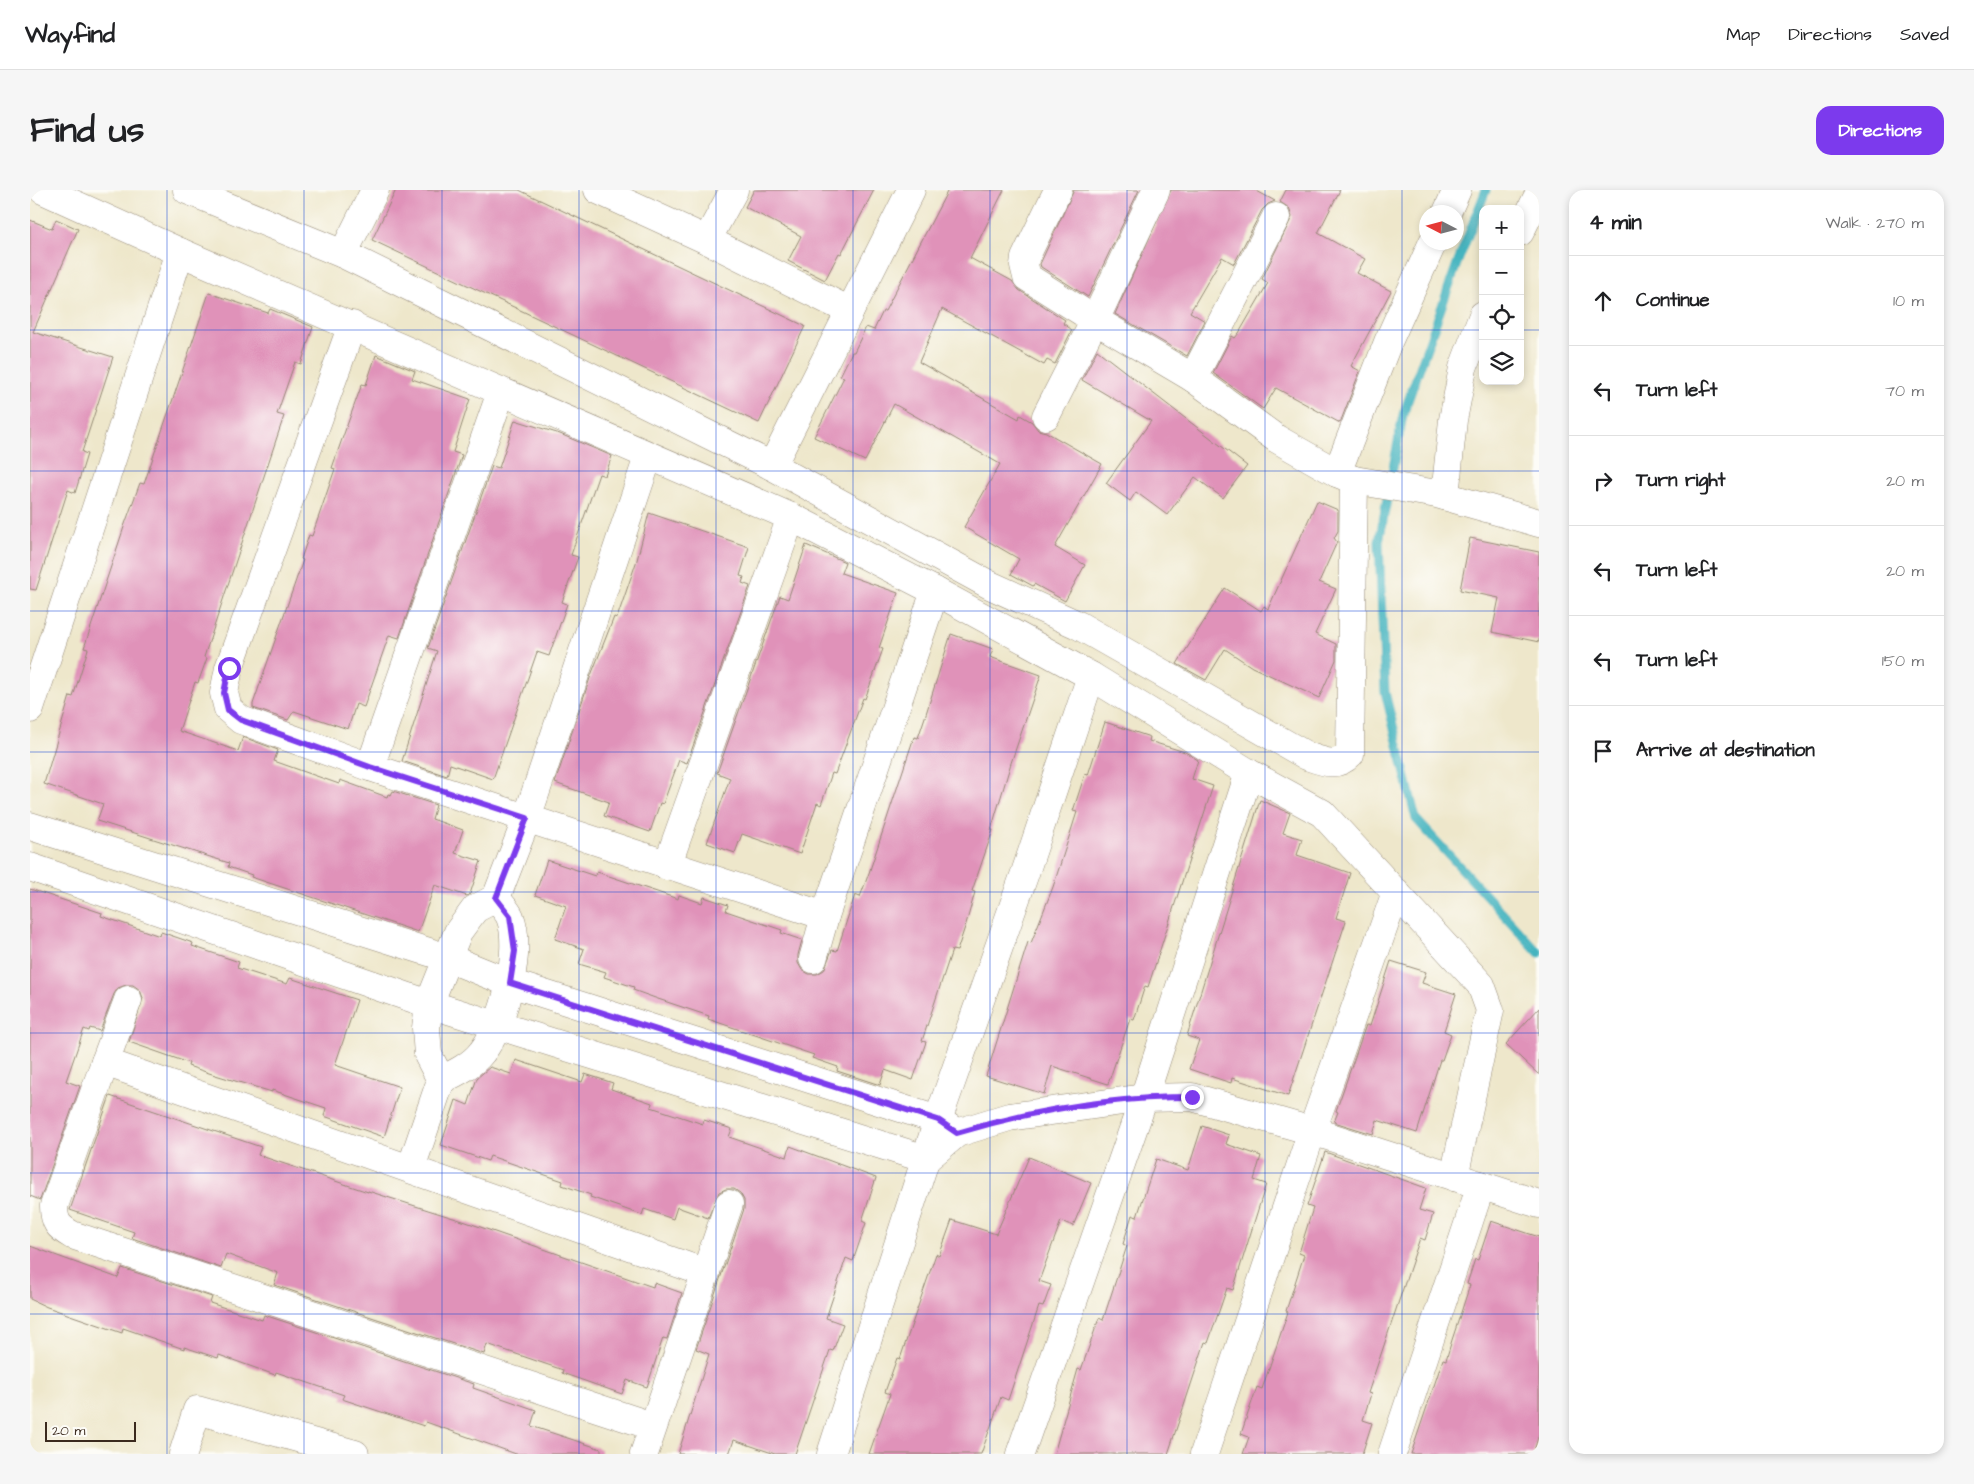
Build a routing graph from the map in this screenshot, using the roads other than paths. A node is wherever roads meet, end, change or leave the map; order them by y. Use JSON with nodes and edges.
{"nodes":[{"id":1,"x":43,"y":190,"type":"edge"},
{"id":2,"x":187,"y":190,"type":"edge"},
{"id":3,"x":375,"y":190,"type":"edge"},
{"id":4,"x":598,"y":190,"type":"edge"},
{"id":5,"x":734,"y":190,"type":"edge"},
{"id":6,"x":911,"y":190,"type":"edge"},
{"id":7,"x":1058,"y":190,"type":"edge"},
{"id":8,"x":1156,"y":190,"type":"edge"},
{"id":9,"x":1457,"y":190,"type":"edge"},
{"id":10,"x":1539,"y":194,"type":"edge"},
{"id":11,"x":1450,"y":205,"type":"edge"},
{"id":12,"x":1276,"y":217,"type":"dead end"},
{"id":13,"x":1524,"y":224,"type":"edge"},
{"id":14,"x":708,"y":240,"type":"junction"},
{"id":15,"x":1429,"y":250,"type":"edge"},
{"id":16,"x":180,"y":252,"type":"junction"},
{"id":17,"x":343,"y":254,"type":"junction"},
{"id":18,"x":850,"y":310,"type":"junction"},
{"id":19,"x":1095,"y":320,"type":"junction"},
{"id":20,"x":352,"y":326,"type":"junction"},
{"id":21,"x":1479,"y":326,"type":"edge"},
{"id":22,"x":1193,"y":378,"type":"junction"},
{"id":23,"x":501,"y":392,"type":"junction"},
{"id":24,"x":1046,"y":416,"type":"dead end"},
{"id":25,"x":648,"y":456,"type":"junction"},
{"id":26,"x":772,"y":466,"type":"junction"},
{"id":27,"x":1351,"y":478,"type":"junction"},
{"id":28,"x":1441,"y":495,"type":"junction"},
{"id":29,"x":791,"y":518,"type":"junction"},
{"id":30,"x":1539,"y":523,"type":"edge"},
{"id":31,"x":935,"y":591,"type":"junction"},
{"id":32,"x":1090,"y":676,"type":"junction"},
{"id":33,"x":30,"y":709,"type":"edge"},
{"id":34,"x":370,"y":767,"type":"junction"},
{"id":35,"x":1249,"y":773,"type":"junction"},
{"id":36,"x":527,"y":818,"type":"junction"},
{"id":37,"x":30,"y":826,"type":"edge"},
{"id":38,"x":667,"y":866,"type":"junction"},
{"id":39,"x":30,"y":867,"type":"edge"},
{"id":40,"x":1396,"y":892,"type":"junction"},
{"id":41,"x":496,"y":898,"type":"junction"},
{"id":42,"x":825,"y":916,"type":"junction"},
{"id":43,"x":448,"y":958,"type":"junction"},
{"id":44,"x":813,"y":959,"type":"dead end"},
{"id":45,"x":510,"y":983,"type":"junction"},
{"id":46,"x":128,"y":1000,"type":"dead end"},
{"id":47,"x":429,"y":1004,"type":"junction"},
{"id":48,"x":497,"y":1025,"type":"junction"},
{"id":49,"x":105,"y":1062,"type":"junction"},
{"id":50,"x":442,"y":1080,"type":"junction"},
{"id":51,"x":1144,"y":1098,"type":"junction"},
{"id":52,"x":948,"y":1127,"type":"junction"},
{"id":53,"x":1312,"y":1131,"type":"junction"},
{"id":54,"x":926,"y":1159,"type":"junction"},
{"id":55,"x":411,"y":1168,"type":"junction"},
{"id":56,"x":1454,"y":1177,"type":"junction"},
{"id":57,"x":1481,"y":1185,"type":"junction"},
{"id":58,"x":729,"y":1204,"type":"dead end"},
{"id":59,"x":1539,"y":1204,"type":"edge"},
{"id":60,"x":706,"y":1273,"type":"junction"},
{"id":61,"x":652,"y":1426,"type":"junction"},
{"id":62,"x":346,"y":1453,"type":"edge"},
{"id":63,"x":183,"y":1454,"type":"edge"},
{"id":64,"x":644,"y":1454,"type":"edge"},
{"id":65,"x":831,"y":1454,"type":"edge"},
{"id":66,"x":1020,"y":1454,"type":"edge"},
{"id":67,"x":1204,"y":1454,"type":"edge"},
{"id":68,"x":1392,"y":1454,"type":"edge"}],
"edges":[{"from":1,"to":16,"type":"street"},
{"from":2,"to":17,"type":"street"},
{"from":3,"to":17,"type":"street"},
{"from":4,"to":14,"type":"street"},
{"from":5,"to":14,"type":"street"},
{"from":6,"to":18,"type":"street"},
{"from":7,"to":19,"type":"street"},
{"from":8,"to":19,"type":"street"},
{"from":9,"to":11,"type":"street"},
{"from":10,"to":13,"type":"street"},
{"from":12,"to":22,"type":"street"},
{"from":14,"to":18,"type":"street"},
{"from":15,"to":27,"type":"street"},
{"from":16,"to":20,"type":"street"},
{"from":16,"to":33,"type":"street"},
{"from":17,"to":26,"type":"street"},
{"from":18,"to":26,"type":"street"},
{"from":19,"to":22,"type":"street"},
{"from":19,"to":24,"type":"street"},
{"from":20,"to":23,"type":"street"},
{"from":20,"to":34,"type":"street"},
{"from":21,"to":28,"type":"street"},
{"from":22,"to":27,"type":"street"},
{"from":23,"to":25,"type":"street"},
{"from":23,"to":34,"type":"street"},
{"from":25,"to":29,"type":"street"},
{"from":25,"to":36,"type":"street"},
{"from":26,"to":27,"type":"street"},
{"from":27,"to":28,"type":"street"},
{"from":28,"to":30,"type":"street"},
{"from":29,"to":31,"type":"street"},
{"from":29,"to":38,"type":"street"},
{"from":31,"to":32,"type":"street"},
{"from":31,"to":42,"type":"street"},
{"from":32,"to":35,"type":"street"},
{"from":32,"to":52,"type":"street"},
{"from":34,"to":36,"type":"street"},
{"from":35,"to":40,"type":"street"},
{"from":35,"to":51,"type":"street"},
{"from":36,"to":38,"type":"street"},
{"from":36,"to":41,"type":"street"},
{"from":37,"to":43,"type":"street"},
{"from":38,"to":42,"type":"street"},
{"from":39,"to":47,"type":"street"},
{"from":40,"to":53,"type":"street"},
{"from":40,"to":56,"type":"street"},
{"from":41,"to":43,"type":"street"},
{"from":41,"to":45,"type":"street"},
{"from":42,"to":44,"type":"street"},
{"from":43,"to":45,"type":"street"},
{"from":43,"to":47,"type":"street"},
{"from":45,"to":48,"type":"street"},
{"from":45,"to":52,"type":"street"},
{"from":46,"to":49,"type":"street"},
{"from":47,"to":48,"type":"street"},
{"from":47,"to":50,"type":"street"},
{"from":48,"to":50,"type":"street"},
{"from":48,"to":54,"type":"street"},
{"from":49,"to":55,"type":"street"},
{"from":49,"to":61,"type":"street"},
{"from":50,"to":55,"type":"street"},
{"from":51,"to":52,"type":"street"},
{"from":51,"to":53,"type":"street"},
{"from":51,"to":66,"type":"street"},
{"from":52,"to":54,"type":"street"},
{"from":53,"to":56,"type":"street"},
{"from":53,"to":67,"type":"street"},
{"from":54,"to":65,"type":"street"},
{"from":55,"to":60,"type":"street"},
{"from":56,"to":57,"type":"street"},
{"from":57,"to":59,"type":"street"},
{"from":57,"to":68,"type":"street"},
{"from":58,"to":60,"type":"street"},
{"from":60,"to":61,"type":"street"},
{"from":61,"to":64,"type":"street"},
{"from":62,"to":63,"type":"street"}]}
